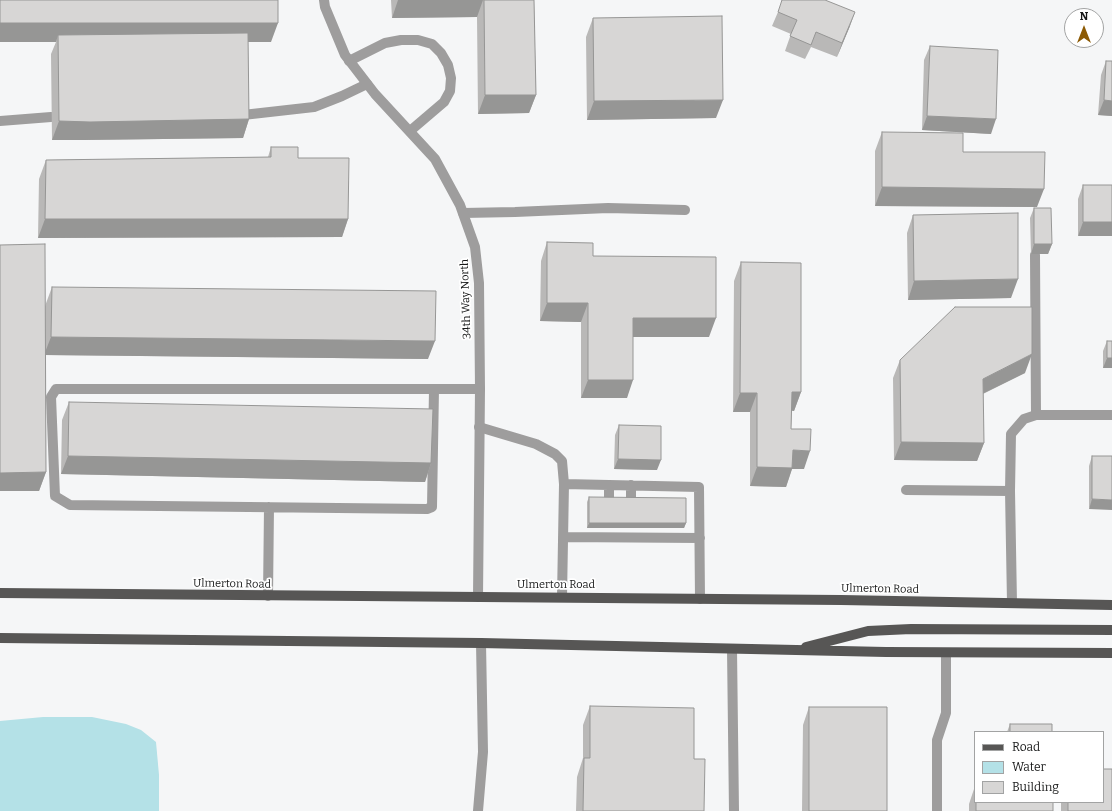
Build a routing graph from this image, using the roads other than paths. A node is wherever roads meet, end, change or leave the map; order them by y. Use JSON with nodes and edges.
{"nodes":[{"id":1,"x":324,"y":0,"type":"edge"},
{"id":2,"x":349,"y":61,"type":"junction"},
{"id":3,"x":367,"y":84,"type":"junction"},
{"id":4,"x":243,"y":115,"type":"edge"},
{"id":5,"x":52,"y":117,"type":"dead end"},
{"id":6,"x":0,"y":121,"type":"edge"},
{"id":7,"x":410,"y":131,"type":"junction"},
{"id":8,"x":685,"y":210,"type":"dead end"},
{"id":9,"x":463,"y":213,"type":"junction"},
{"id":10,"x":1035,"y":254,"type":"edge"},
{"id":11,"x":434,"y":389,"type":"junction"},
{"id":12,"x":480,"y":389,"type":"junction"},
{"id":13,"x":1112,"y":414,"type":"edge"},
{"id":14,"x":1036,"y":415,"type":"junction"},
{"id":15,"x":479,"y":427,"type":"junction"},
{"id":16,"x":564,"y":484,"type":"junction"},
{"id":17,"x":609,"y":485,"type":"junction"},
{"id":18,"x":631,"y":485,"type":"junction"},
{"id":19,"x":660,"y":486,"type":"junction"},
{"id":20,"x":906,"y":490,"type":"dead end"},
{"id":21,"x":1010,"y":491,"type":"junction"},
{"id":22,"x":660,"y":497,"type":"edge"},
{"id":23,"x":609,"y":503,"type":"edge"},
{"id":24,"x":631,"y":503,"type":"edge"},
{"id":25,"x":269,"y":507,"type":"junction"},
{"id":26,"x":563,"y":537,"type":"junction"},
{"id":27,"x":700,"y":538,"type":"junction"},
{"id":28,"x":0,"y":593,"type":"edge"},
{"id":29,"x":268,"y":596,"type":"junction"},
{"id":30,"x":478,"y":597,"type":"junction"},
{"id":31,"x":562,"y":597,"type":"junction"},
{"id":32,"x":700,"y":599,"type":"junction"},
{"id":33,"x":1012,"y":603,"type":"junction"},
{"id":34,"x":1112,"y":605,"type":"edge"},
{"id":35,"x":1112,"y":630,"type":"edge"},
{"id":36,"x":0,"y":638,"type":"edge"},
{"id":37,"x":481,"y":643,"type":"junction"},
{"id":38,"x":732,"y":649,"type":"junction"},
{"id":39,"x":792,"y":650,"type":"junction"},
{"id":40,"x":946,"y":653,"type":"junction"},
{"id":41,"x":1112,"y":653,"type":"edge"},
{"id":42,"x":478,"y":811,"type":"edge"},
{"id":43,"x":734,"y":811,"type":"edge"},
{"id":44,"x":937,"y":811,"type":"edge"}],
"edges":[{"from":1,"to":2,"type":"street","name":"34th Way North"},
{"from":2,"to":3,"type":"street","name":"34th Way North"},
{"from":2,"to":7,"type":"street"},
{"from":3,"to":4,"type":"street"},
{"from":3,"to":7,"type":"street","name":"34th Way North"},
{"from":5,"to":6,"type":"street"},
{"from":7,"to":9,"type":"street","name":"34th Way North"},
{"from":8,"to":9,"type":"street"},
{"from":9,"to":12,"type":"street","name":"34th Way North"},
{"from":10,"to":14,"type":"street"},
{"from":11,"to":12,"type":"street"},
{"from":11,"to":25,"type":"street"},
{"from":11,"to":25,"type":"street"},
{"from":12,"to":15,"type":"street","name":"34th Way North"},
{"from":13,"to":14,"type":"street"},
{"from":14,"to":21,"type":"street"},
{"from":15,"to":16,"type":"street"},
{"from":15,"to":30,"type":"street","name":"34th Way North"},
{"from":16,"to":17,"type":"street"},
{"from":16,"to":26,"type":"street"},
{"from":17,"to":18,"type":"street"},
{"from":17,"to":23,"type":"street"},
{"from":18,"to":19,"type":"street"},
{"from":18,"to":24,"type":"street"},
{"from":19,"to":22,"type":"street"},
{"from":19,"to":27,"type":"street"},
{"from":20,"to":21,"type":"street"},
{"from":21,"to":33,"type":"street"},
{"from":25,"to":29,"type":"street"},
{"from":26,"to":27,"type":"street"},
{"from":26,"to":31,"type":"street"},
{"from":27,"to":32,"type":"street"},
{"from":28,"to":29,"type":"main road","name":"Ulmerton Road"},
{"from":29,"to":30,"type":"main road","name":"Ulmerton Road"},
{"from":30,"to":31,"type":"main road","name":"Ulmerton Road"},
{"from":31,"to":32,"type":"main road","name":"Ulmerton Road"},
{"from":32,"to":33,"type":"main road","name":"Ulmerton Road"},
{"from":33,"to":34,"type":"main road","name":"Ulmerton Road"},
{"from":35,"to":39,"type":"main road"},
{"from":36,"to":37,"type":"main road"},
{"from":37,"to":38,"type":"main road"},
{"from":37,"to":42,"type":"street"},
{"from":38,"to":39,"type":"main road"},
{"from":38,"to":43,"type":"street"},
{"from":39,"to":40,"type":"main road"},
{"from":40,"to":41,"type":"main road"},
{"from":40,"to":44,"type":"street"}]}
